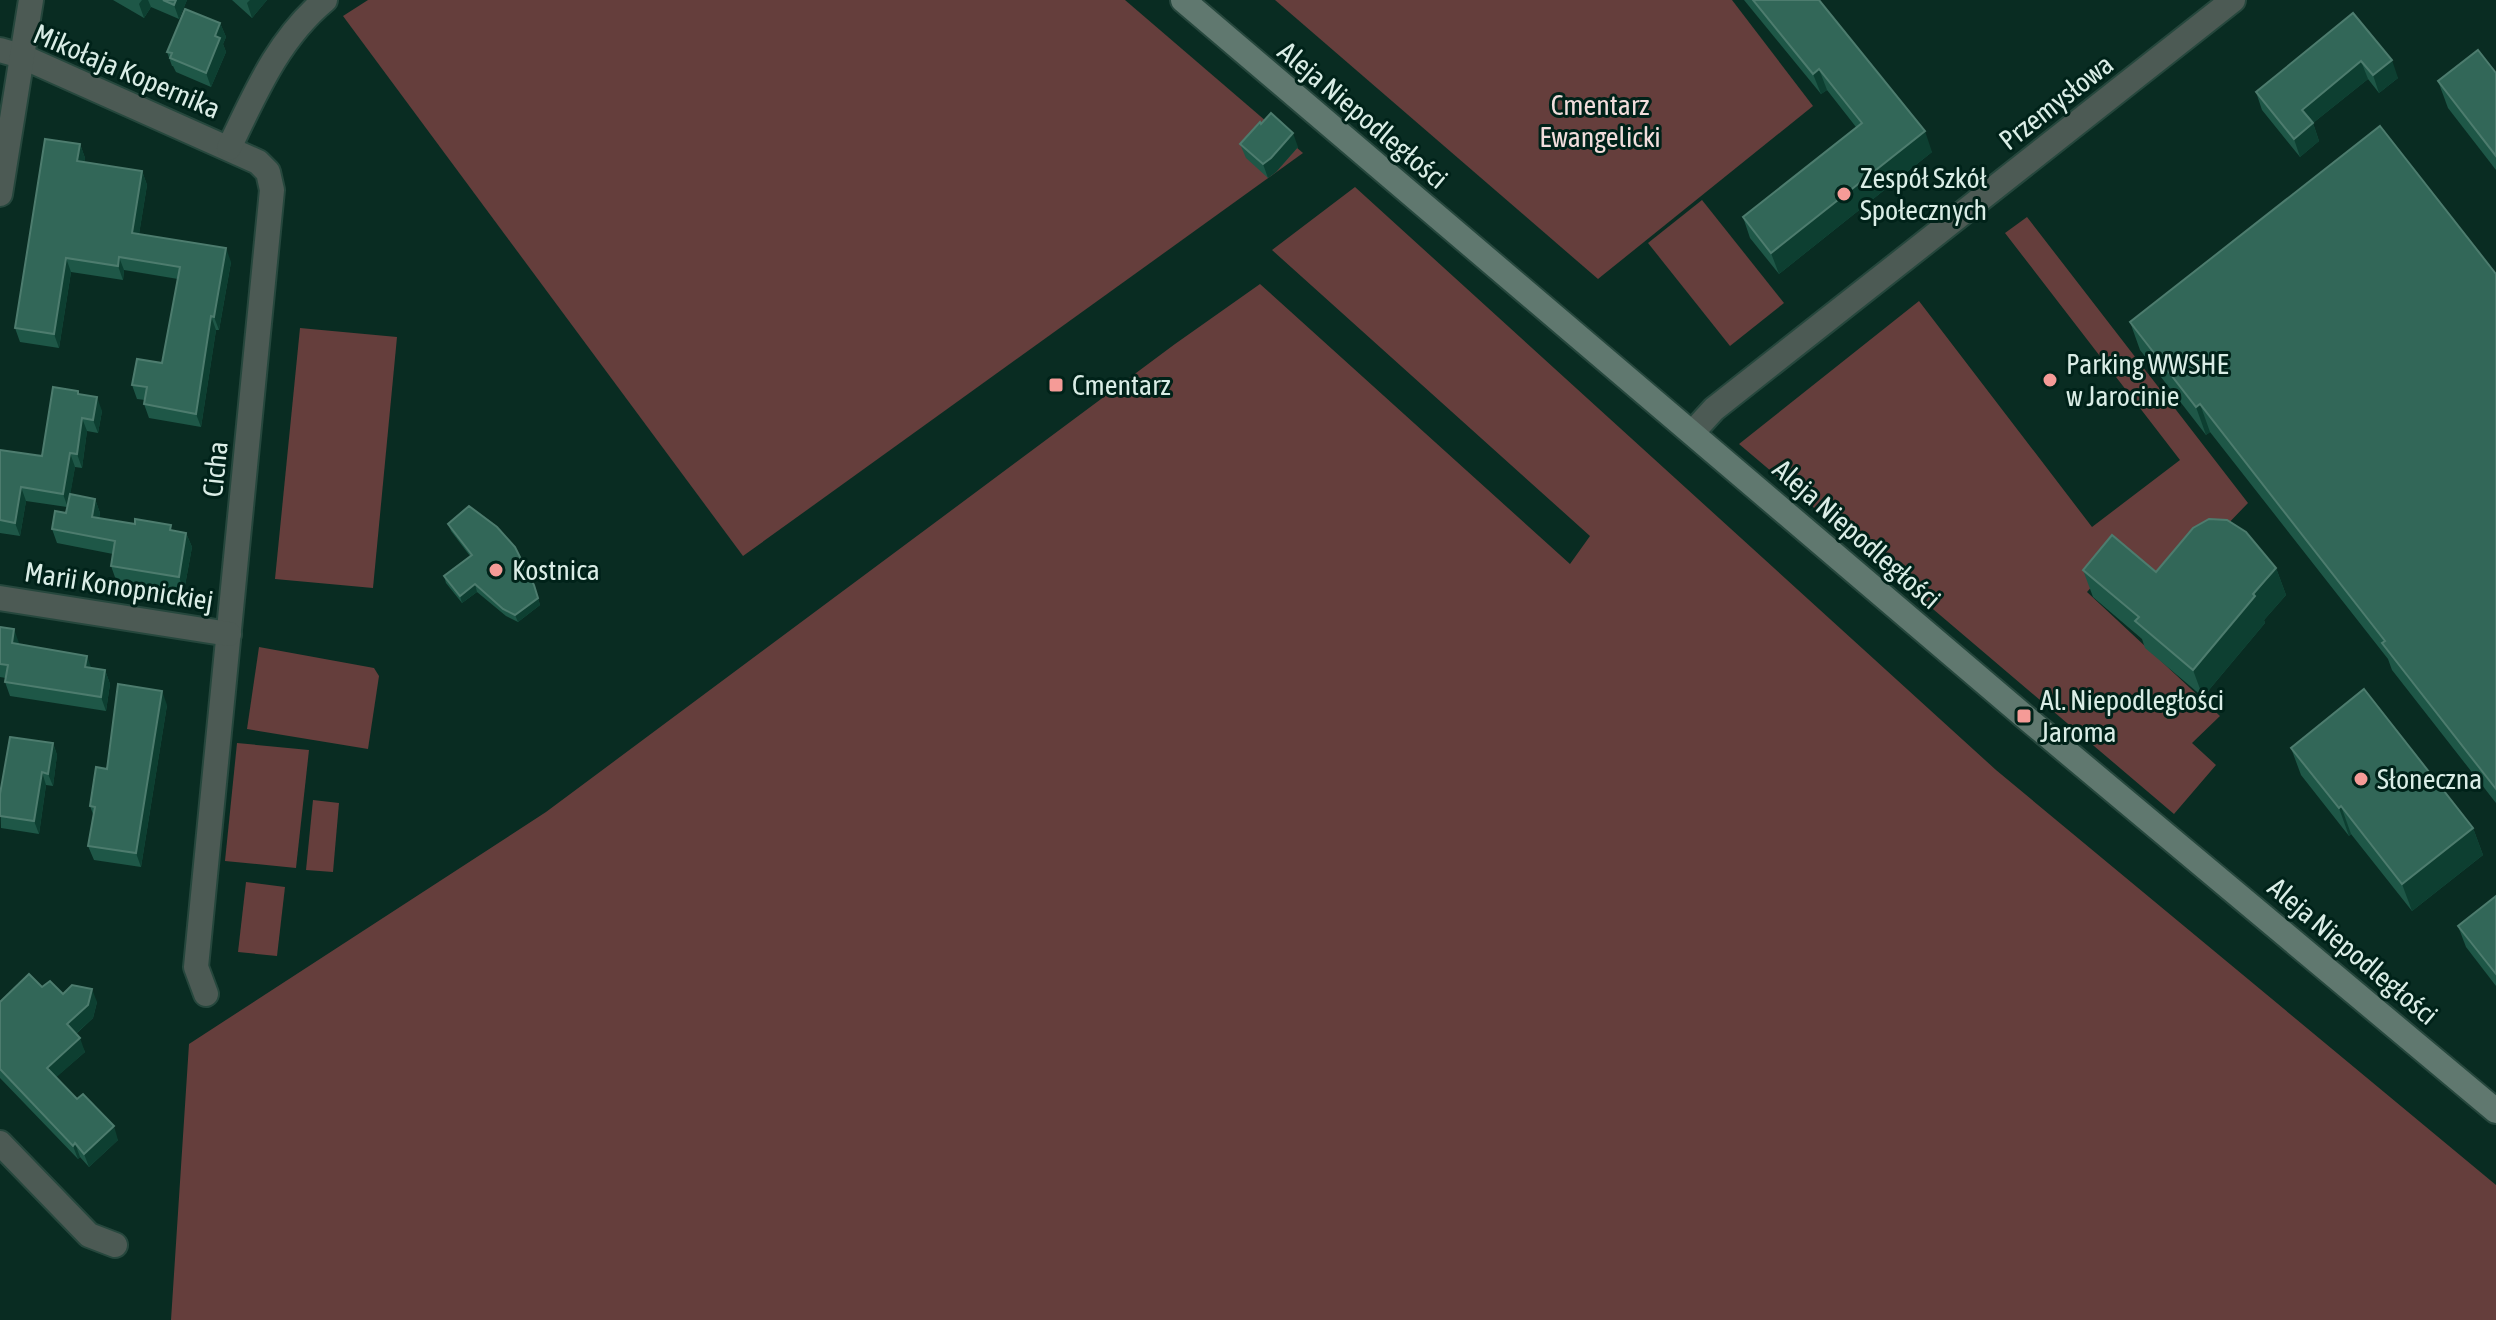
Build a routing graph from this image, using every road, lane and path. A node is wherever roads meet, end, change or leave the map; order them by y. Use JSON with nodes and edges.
{"nodes":[{"id":1,"x":31,"y":0,"type":"edge"},
{"id":2,"x":325,"y":0,"type":"edge"},
{"id":3,"x":1183,"y":0,"type":"edge"},
{"id":4,"x":2233,"y":0,"type":"edge"},
{"id":5,"x":10,"y":53,"type":"edge"},
{"id":6,"x":229,"y":148,"type":"junction"},
{"id":7,"x":0,"y":194,"type":"edge"},
{"id":8,"x":1693,"y":432,"type":"junction"},
{"id":9,"x":0,"y":598,"type":"edge"},
{"id":10,"x":229,"y":634,"type":"junction"},
{"id":11,"x":206,"y":994,"type":"dead end"},
{"id":12,"x":2496,"y":1111,"type":"edge"},
{"id":13,"x":0,"y":1143,"type":"edge"},
{"id":14,"x":115,"y":1245,"type":"dead end"}],
"edges":[{"from":1,"to":5,"type":"street"},
{"from":2,"to":6,"type":"street"},
{"from":3,"to":8,"type":"main road","name":"Aleja Niepodległości"},
{"from":4,"to":8,"type":"street","name":"Przemysłowa"},
{"from":5,"to":6,"type":"street","name":"Mikołaja Kopernika"},
{"from":5,"to":7,"type":"street"},
{"from":6,"to":10,"type":"street","name":"Cicha"},
{"from":8,"to":12,"type":"main road","name":"Aleja Niepodległości"},
{"from":9,"to":10,"type":"street","name":"Marii Konopnickiej"},
{"from":10,"to":11,"type":"street","name":"Cicha"},
{"from":13,"to":14,"type":"street"}]}
